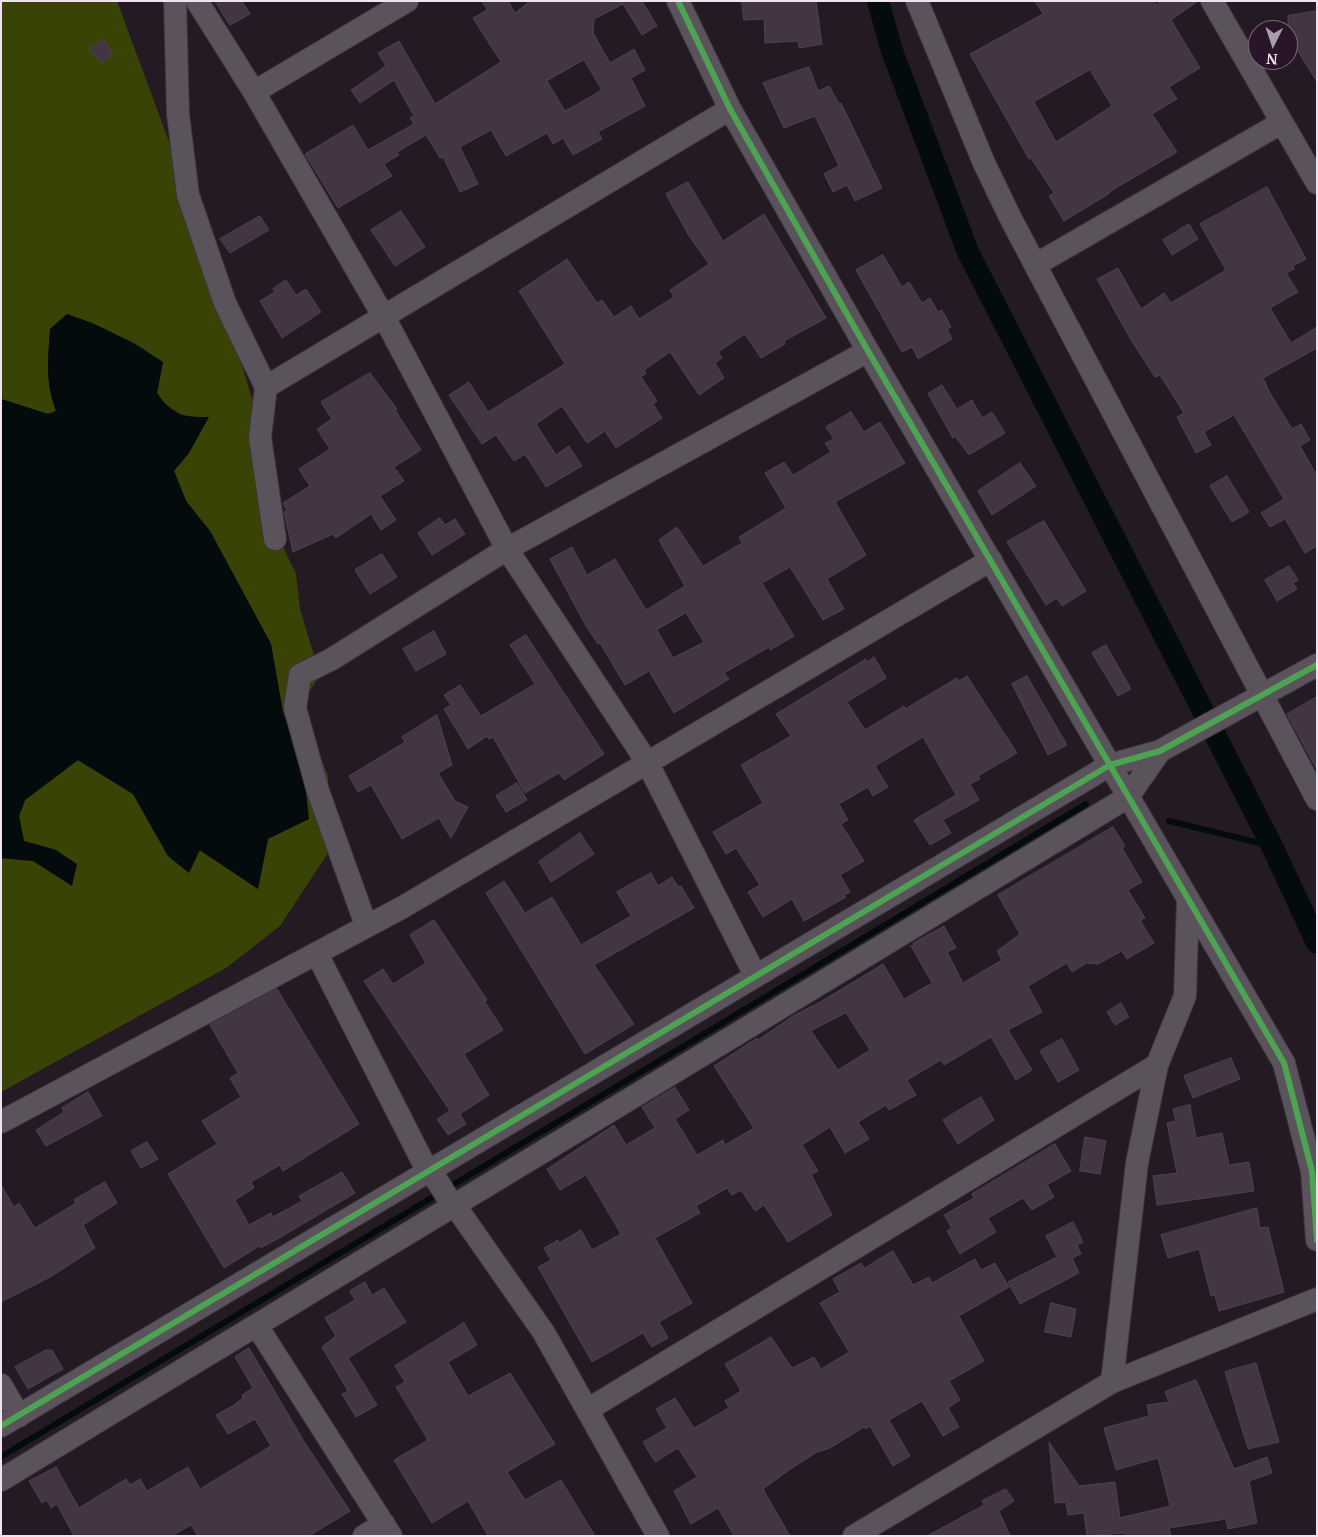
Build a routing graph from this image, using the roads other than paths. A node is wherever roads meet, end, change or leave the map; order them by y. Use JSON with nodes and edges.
{"nodes":[{"id":1,"x":175,"y":1,"type":"edge"},
{"id":2,"x":197,"y":1,"type":"edge"},
{"id":3,"x":407,"y":1,"type":"edge"},
{"id":4,"x":678,"y":1,"type":"edge"},
{"id":5,"x":917,"y":1,"type":"edge"},
{"id":6,"x":1212,"y":1,"type":"edge"},
{"id":7,"x":254,"y":92,"type":"junction"},
{"id":8,"x":730,"y":109,"type":"junction"},
{"id":9,"x":1281,"y":123,"type":"junction"},
{"id":10,"x":1317,"y":183,"type":"edge"},
{"id":11,"x":1035,"y":265,"type":"junction"},
{"id":12,"x":384,"y":317,"type":"junction"},
{"id":13,"x":868,"y":351,"type":"junction"},
{"id":14,"x":266,"y":388,"type":"junction"},
{"id":15,"x":275,"y":539,"type":"dead end"},
{"id":16,"x":507,"y":549,"type":"junction"},
{"id":17,"x":991,"y":560,"type":"junction"},
{"id":18,"x":1317,"y":665,"type":"edge"},
{"id":19,"x":1258,"y":699,"type":"junction"},
{"id":20,"x":1160,"y":751,"type":"junction"},
{"id":21,"x":647,"y":762,"type":"junction"},
{"id":22,"x":1110,"y":765,"type":"junction"},
{"id":23,"x":1128,"y":797,"type":"junction"},
{"id":24,"x":1317,"y":799,"type":"edge"},
{"id":25,"x":1188,"y":899,"type":"junction"},
{"id":26,"x":366,"y":925,"type":"junction"},
{"id":27,"x":317,"y":954,"type":"junction"},
{"id":28,"x":755,"y":975,"type":"junction"},
{"id":29,"x":1157,"y":1065,"type":"junction"},
{"id":30,"x":1,"y":1122,"type":"edge"},
{"id":31,"x":431,"y":1174,"type":"junction"},
{"id":32,"x":453,"y":1204,"type":"junction"},
{"id":33,"x":1317,"y":1240,"type":"edge"},
{"id":34,"x":1317,"y":1299,"type":"edge"},
{"id":35,"x":257,"y":1326,"type":"junction"},
{"id":36,"x":1112,"y":1382,"type":"junction"},
{"id":37,"x":1,"y":1385,"type":"edge"},
{"id":38,"x":587,"y":1410,"type":"junction"},
{"id":39,"x":10,"y":1421,"type":"edge"},
{"id":40,"x":1,"y":1480,"type":"edge"},
{"id":41,"x":388,"y":1530,"type":"edge"},
{"id":42,"x":364,"y":1536,"type":"edge"},
{"id":43,"x":658,"y":1536,"type":"edge"},
{"id":44,"x":854,"y":1536,"type":"edge"}],
"edges":[{"from":1,"to":14,"type":"street"},
{"from":2,"to":7,"type":"street"},
{"from":3,"to":7,"type":"street"},
{"from":4,"to":8,"type":"street"},
{"from":5,"to":11,"type":"street"},
{"from":6,"to":9,"type":"street"},
{"from":7,"to":12,"type":"street"},
{"from":8,"to":12,"type":"street"},
{"from":8,"to":13,"type":"street"},
{"from":9,"to":10,"type":"street"},
{"from":9,"to":11,"type":"street"},
{"from":11,"to":19,"type":"street"},
{"from":12,"to":14,"type":"street"},
{"from":12,"to":16,"type":"street"},
{"from":13,"to":16,"type":"street"},
{"from":13,"to":17,"type":"street"},
{"from":14,"to":15,"type":"street"},
{"from":16,"to":21,"type":"street"},
{"from":16,"to":26,"type":"street"},
{"from":17,"to":21,"type":"street"},
{"from":17,"to":22,"type":"street"},
{"from":18,"to":19,"type":"street"},
{"from":19,"to":20,"type":"street"},
{"from":19,"to":24,"type":"street"},
{"from":20,"to":22,"type":"street"},
{"from":20,"to":23,"type":"street"},
{"from":21,"to":26,"type":"street"},
{"from":21,"to":28,"type":"street"},
{"from":22,"to":23,"type":"street"},
{"from":22,"to":28,"type":"street"},
{"from":23,"to":25,"type":"street"},
{"from":23,"to":32,"type":"street"},
{"from":25,"to":29,"type":"street"},
{"from":25,"to":33,"type":"street"},
{"from":26,"to":27,"type":"street"},
{"from":27,"to":30,"type":"street"},
{"from":27,"to":31,"type":"street"},
{"from":28,"to":31,"type":"street"},
{"from":29,"to":36,"type":"street"},
{"from":29,"to":38,"type":"street"},
{"from":31,"to":32,"type":"street"},
{"from":31,"to":39,"type":"street"},
{"from":32,"to":35,"type":"street"},
{"from":32,"to":38,"type":"street"},
{"from":34,"to":36,"type":"street"},
{"from":35,"to":40,"type":"street"},
{"from":35,"to":41,"type":"street"},
{"from":36,"to":44,"type":"street"},
{"from":37,"to":39,"type":"street"},
{"from":38,"to":43,"type":"street"},
{"from":41,"to":42,"type":"street"}]}
